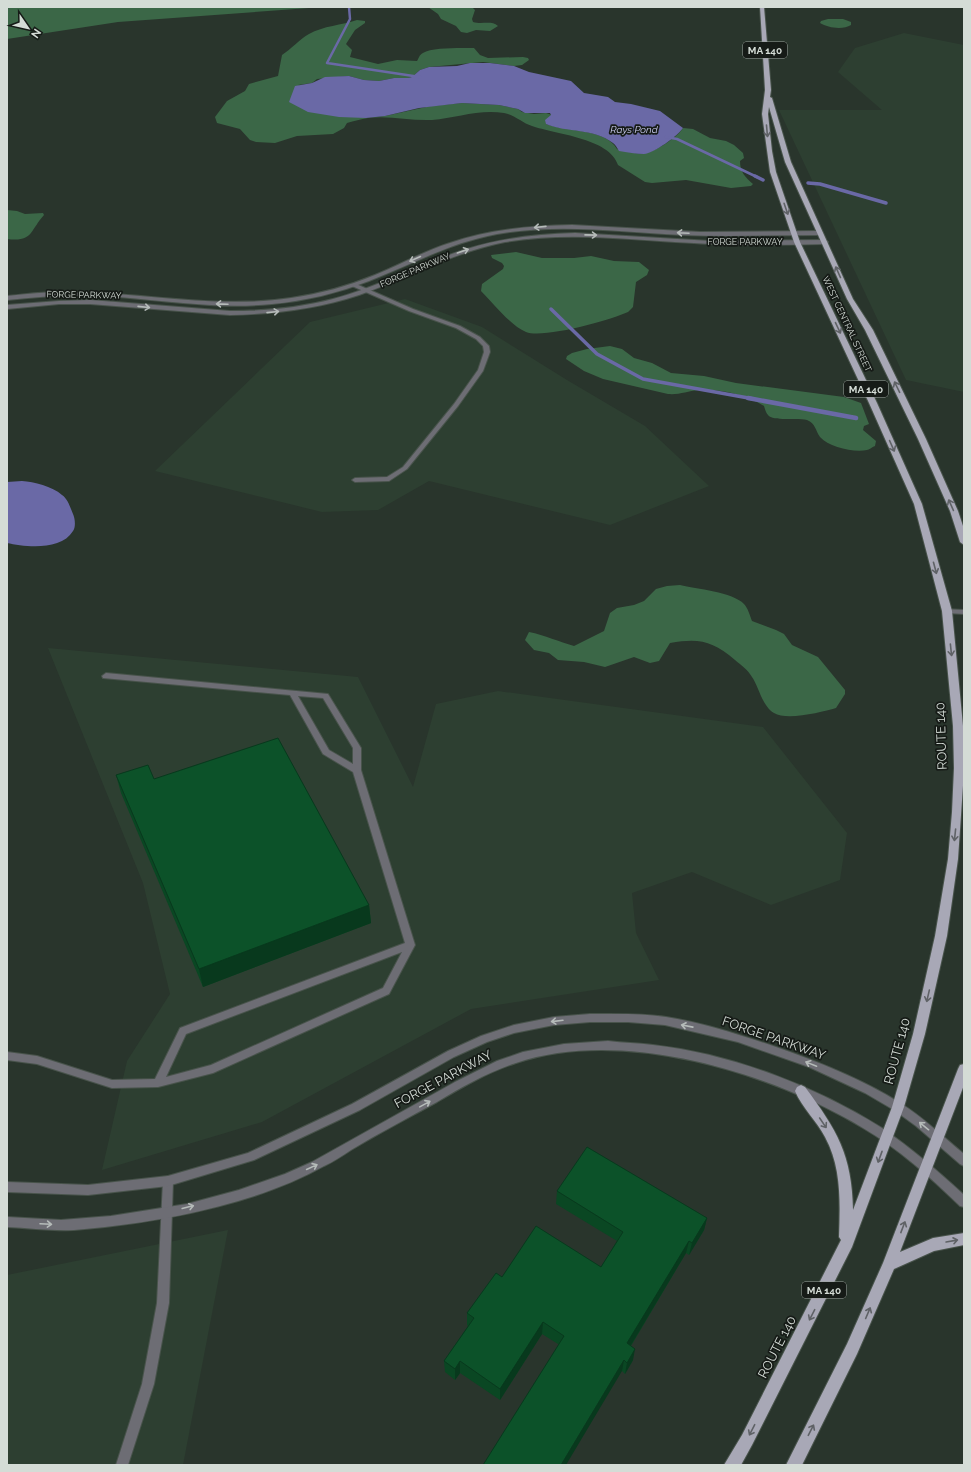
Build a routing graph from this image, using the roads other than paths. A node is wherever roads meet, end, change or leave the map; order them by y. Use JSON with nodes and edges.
{"nodes":[{"id":1,"x":762,"y":7,"type":"edge"},
{"id":2,"x":768,"y":92,"type":"junction"},
{"id":3,"x":794,"y":233,"type":"junction"},
{"id":4,"x":820,"y":233,"type":"junction"},
{"id":5,"x":797,"y":242,"type":"junction"},
{"id":6,"x":824,"y":242,"type":"junction"},
{"id":7,"x":354,"y":285,"type":"junction"},
{"id":8,"x":366,"y":291,"type":"junction"},
{"id":9,"x":7,"y":298,"type":"edge"},
{"id":10,"x":7,"y":307,"type":"edge"},
{"id":11,"x":355,"y":480,"type":"dead end"},
{"id":12,"x":964,"y":542,"type":"edge"},
{"id":13,"x":947,"y":611,"type":"junction"},
{"id":14,"x":964,"y":612,"type":"edge"},
{"id":15,"x":106,"y":676,"type":"dead end"},
{"id":16,"x":292,"y":693,"type":"junction"},
{"id":17,"x":357,"y":770,"type":"junction"},
{"id":18,"x":410,"y":945,"type":"junction"},
{"id":19,"x":7,"y":1056,"type":"edge"},
{"id":20,"x":964,"y":1069,"type":"edge"},
{"id":21,"x":158,"y":1083,"type":"junction"},
{"id":22,"x":801,"y":1091,"type":"junction"},
{"id":23,"x":898,"y":1107,"type":"junction"},
{"id":24,"x":887,"y":1138,"type":"junction"},
{"id":25,"x":938,"y":1138,"type":"junction"},
{"id":26,"x":964,"y":1161,"type":"edge"},
{"id":27,"x":926,"y":1167,"type":"junction"},
{"id":28,"x":168,"y":1181,"type":"junction"},
{"id":29,"x":7,"y":1187,"type":"edge"},
{"id":30,"x":964,"y":1202,"type":"edge"},
{"id":31,"x":167,"y":1212,"type":"junction"},
{"id":32,"x":7,"y":1222,"type":"edge"},
{"id":33,"x":964,"y":1239,"type":"edge"},
{"id":34,"x":846,"y":1242,"type":"junction"},
{"id":35,"x":889,"y":1264,"type":"junction"},
{"id":36,"x":122,"y":1465,"type":"edge"},
{"id":37,"x":732,"y":1465,"type":"edge"},
{"id":38,"x":794,"y":1465,"type":"edge"}],
"edges":[{"from":1,"to":2,"type":"main road","name":"WEST CENTRAL STREET","number":"MA 140"},
{"from":2,"to":3,"type":"main road","name":"WEST CENTRAL STREET","number":"MA 140","one_way":true},
{"from":2,"to":4,"type":"main road","name":"WEST CENTRAL STREET","number":"MA 140"},
{"from":3,"to":4,"type":"street","name":"FORGE PARKWAY"},
{"from":3,"to":5,"type":"main road","name":"WEST CENTRAL STREET","number":"MA 140"},
{"from":3,"to":7,"type":"street","name":"FORGE PARKWAY","one_way":true},
{"from":4,"to":6,"type":"main road","name":"WEST CENTRAL STREET","number":"MA 140"},
{"from":5,"to":6,"type":"street","name":"FORGE PARKWAY"},
{"from":8,"to":5,"type":"street","name":"FORGE PARKWAY","one_way":true},
{"from":5,"to":13,"type":"main road","name":"WEST CENTRAL STREET","number":"MA 140","one_way":true},
{"from":12,"to":6,"type":"main road","name":"WEST CENTRAL STREET","number":"MA 140","one_way":true},
{"from":7,"to":8,"type":"street"},
{"from":7,"to":9,"type":"street","name":"FORGE PARKWAY","one_way":true},
{"from":10,"to":8,"type":"street","name":"FORGE PARKWAY","one_way":true},
{"from":8,"to":11,"type":"street"},
{"from":13,"to":14,"type":"street"},
{"from":13,"to":23,"type":"main road","name":"ROUTE 140","number":"MA 140","one_way":true},
{"from":15,"to":16,"type":"street"},
{"from":16,"to":17,"type":"street"},
{"from":16,"to":17,"type":"street"},
{"from":17,"to":18,"type":"street"},
{"from":18,"to":21,"type":"street"},
{"from":18,"to":21,"type":"street"},
{"from":19,"to":21,"type":"street"},
{"from":20,"to":25,"type":"main road"},
{"from":22,"to":24,"type":"street","name":"FORGE PARKWAY"},
{"from":31,"to":22,"type":"street","name":"FORGE PARKWAY","one_way":true},
{"from":22,"to":34,"type":"main road","one_way":true},
{"from":23,"to":24,"type":"main road","name":"ROUTE 140","number":"MA 140"},
{"from":25,"to":23,"type":"street","name":"FORGE PARKWAY","one_way":true},
{"from":23,"to":28,"type":"street","name":"FORGE PARKWAY","one_way":true},
{"from":24,"to":27,"type":"street","name":"FORGE PARKWAY"},
{"from":24,"to":34,"type":"main road","name":"ROUTE 140","number":"MA 140","one_way":true},
{"from":25,"to":26,"type":"street","name":"FORGE PARKWAY"},
{"from":25,"to":27,"type":"main road"},
{"from":27,"to":30,"type":"street","name":"FORGE PARKWAY"},
{"from":35,"to":27,"type":"main road","one_way":true},
{"from":28,"to":29,"type":"street","name":"FORGE PARKWAY"},
{"from":28,"to":31,"type":"street"},
{"from":32,"to":31,"type":"street","name":"FORGE PARKWAY","one_way":true},
{"from":31,"to":36,"type":"street"},
{"from":35,"to":33,"type":"main road","one_way":true},
{"from":34,"to":37,"type":"main road","name":"ROUTE 140","number":"MA 140","one_way":true},
{"from":38,"to":35,"type":"main road","one_way":true}]}
